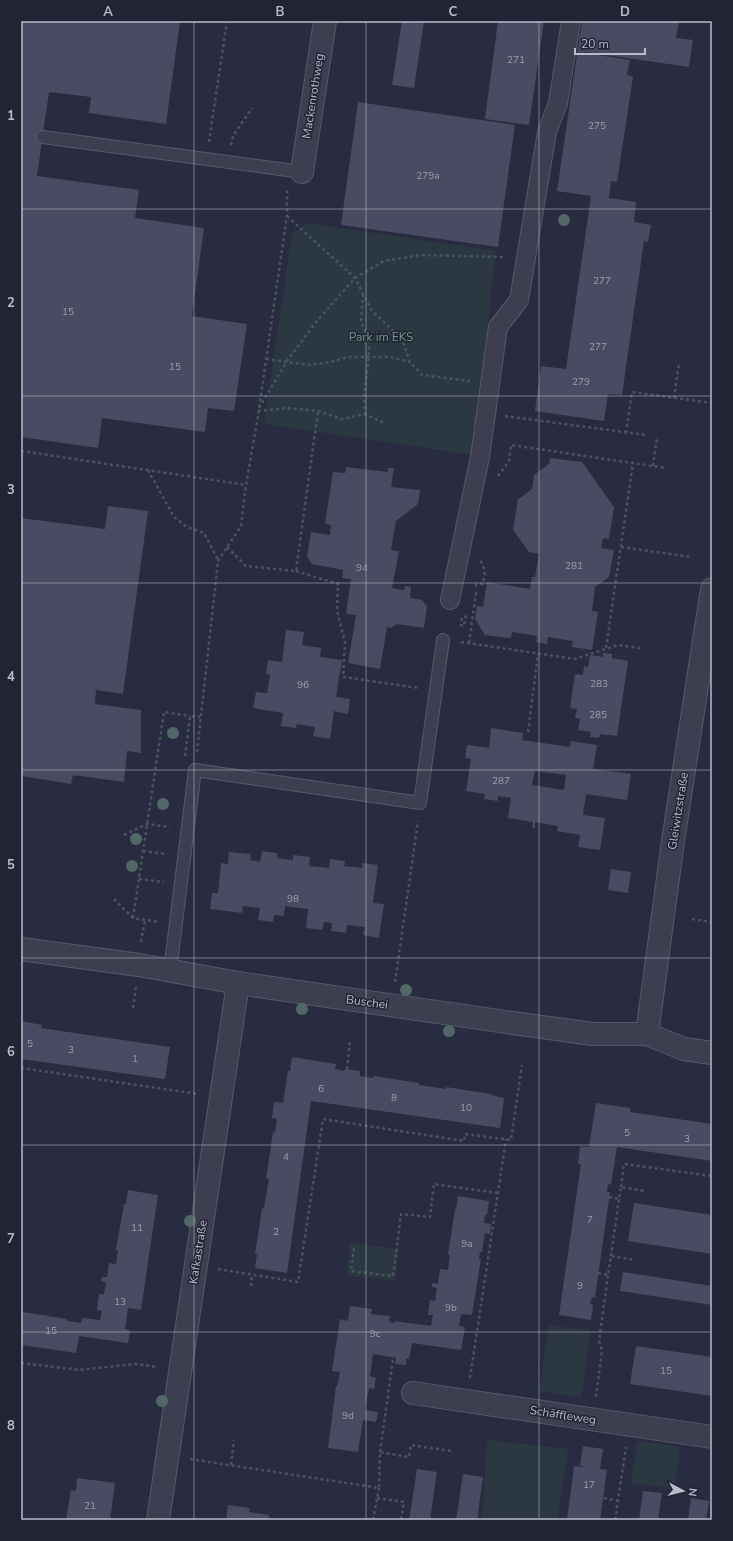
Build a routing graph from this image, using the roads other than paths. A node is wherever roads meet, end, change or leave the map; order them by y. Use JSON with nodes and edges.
{"nodes":[{"id":1,"x":325,"y":21,"type":"edge"},
{"id":2,"x":571,"y":21,"type":"edge"},
{"id":3,"x":43,"y":137,"type":"dead end"},
{"id":4,"x":294,"y":171,"type":"joint"},
{"id":5,"x":712,"y":589,"type":"edge"},
{"id":6,"x":450,"y":600,"type":"dead end"},
{"id":7,"x":443,"y":640,"type":"road end"},
{"id":8,"x":21,"y":949,"type":"edge"},
{"id":9,"x":170,"y":971,"type":"junction"},
{"id":10,"x":238,"y":983,"type":"junction"},
{"id":11,"x":647,"y":1034,"type":"junction"},
{"id":12,"x":712,"y":1053,"type":"edge"},
{"id":13,"x":413,"y":1393,"type":"dead end"},
{"id":14,"x":712,"y":1437,"type":"edge"},
{"id":15,"x":158,"y":1520,"type":"edge"}],
"edges":[{"from":1,"to":4,"type":"street","name":"Mackenrothweg"},
{"from":2,"to":6,"type":"street"},
{"from":3,"to":4,"type":"lane"},
{"from":5,"to":11,"type":"street","name":"Gleiwitzstraße"},
{"from":7,"to":9,"type":"lane"},
{"from":8,"to":9,"type":"street","name":"Buschei"},
{"from":9,"to":10,"type":"street","name":"Buschei"},
{"from":10,"to":11,"type":"street","name":"Buschei"},
{"from":10,"to":15,"type":"street","name":"Kafkastraße"},
{"from":11,"to":12,"type":"street","name":"Buschei"},
{"from":13,"to":14,"type":"street","name":"Schäffleweg"}]}
